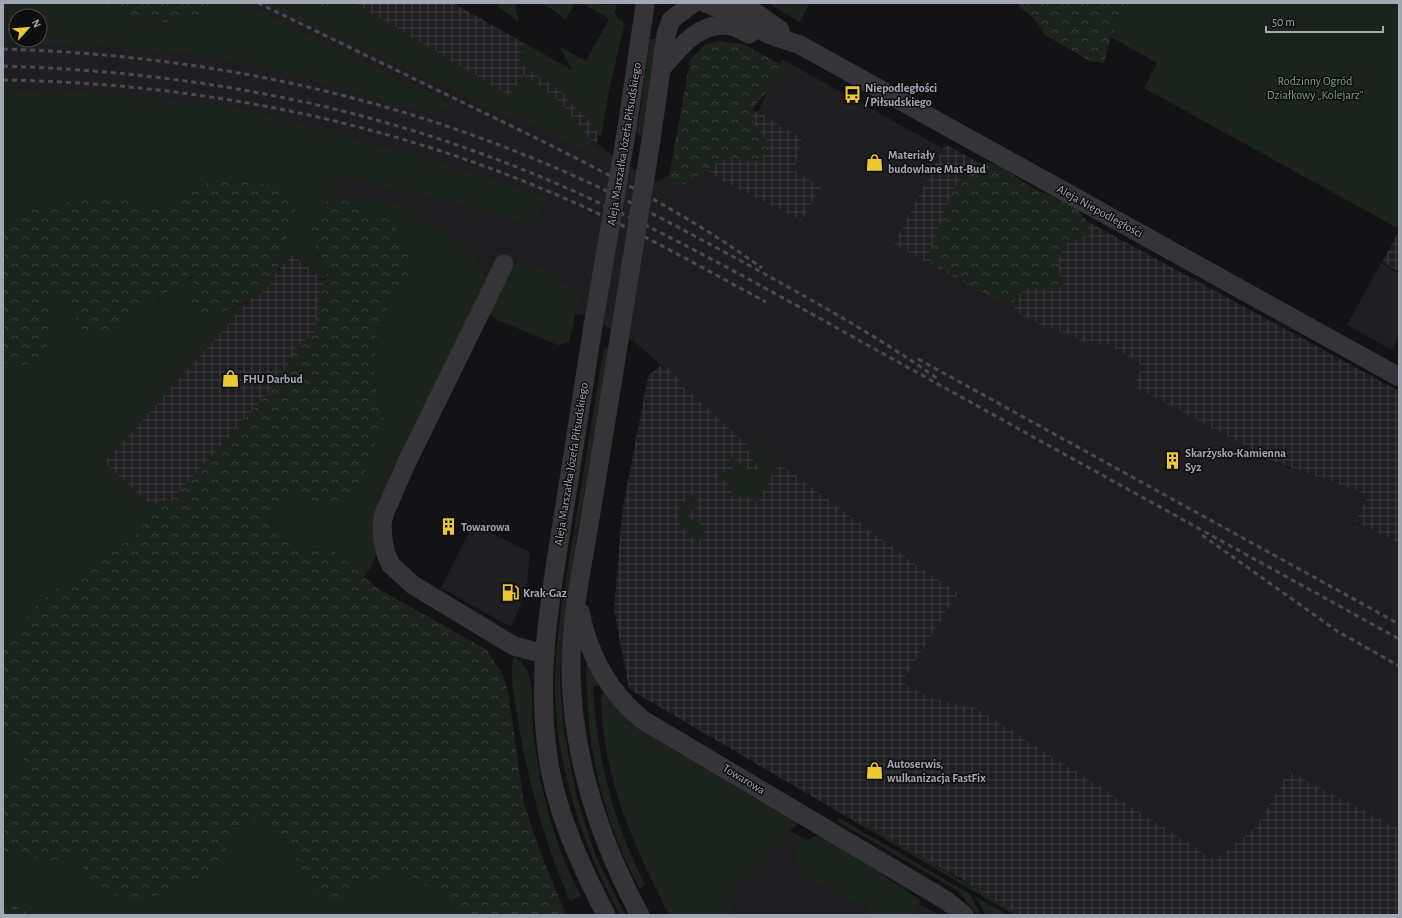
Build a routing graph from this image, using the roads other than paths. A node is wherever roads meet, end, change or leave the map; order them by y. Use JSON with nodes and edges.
{"nodes":[{"id":1,"x":693,"y":3,"type":"edge"},
{"id":2,"x":704,"y":3,"type":"edge"},
{"id":3,"x":742,"y":3,"type":"edge"},
{"id":4,"x":644,"y":4,"type":"edge"},
{"id":5,"x":676,"y":16,"type":"junction"},
{"id":6,"x":768,"y":34,"type":"junction"},
{"id":7,"x":800,"y":45,"type":"junction"},
{"id":8,"x":661,"y":69,"type":"junction"},
{"id":9,"x":504,"y":264,"type":"dead end"},
{"id":10,"x":1399,"y":378,"type":"edge"},
{"id":11,"x":577,"y":599,"type":"junction"},
{"id":12,"x":544,"y":654,"type":"junction"},
{"id":13,"x":606,"y":915,"type":"edge"},
{"id":14,"x":640,"y":915,"type":"edge"},
{"id":15,"x":964,"y":915,"type":"edge"}],
"edges":[{"from":1,"to":5,"type":"street"},
{"from":2,"to":6,"type":"street","name":"Aleja Niepodległości"},
{"from":3,"to":7,"type":"street","name":"Aleja Niepodległości"},
{"from":4,"to":5,"type":"street"},
{"from":4,"to":12,"type":"street","name":"Aleja Marszałka Józefa Piłsudskiego","bridge":true},
{"from":5,"to":8,"type":"street","name":"Aleja Marszałka Józefa Piłsudskiego"},
{"from":6,"to":7,"type":"street","name":"Aleja Niepodległości"},
{"from":6,"to":8,"type":"street"},
{"from":7,"to":10,"type":"street","name":"Aleja Niepodległości"},
{"from":8,"to":11,"type":"street","name":"Aleja Marszałka Józefa Piłsudskiego","bridge":true},
{"from":9,"to":12,"type":"street"},
{"from":11,"to":14,"type":"street","name":"Aleja Marszałka Józefa Piłsudskiego"},
{"from":11,"to":15,"type":"street","name":"Towarowa"},
{"from":12,"to":13,"type":"street","name":"Aleja Marszałka Józefa Piłsudskiego"}]}
